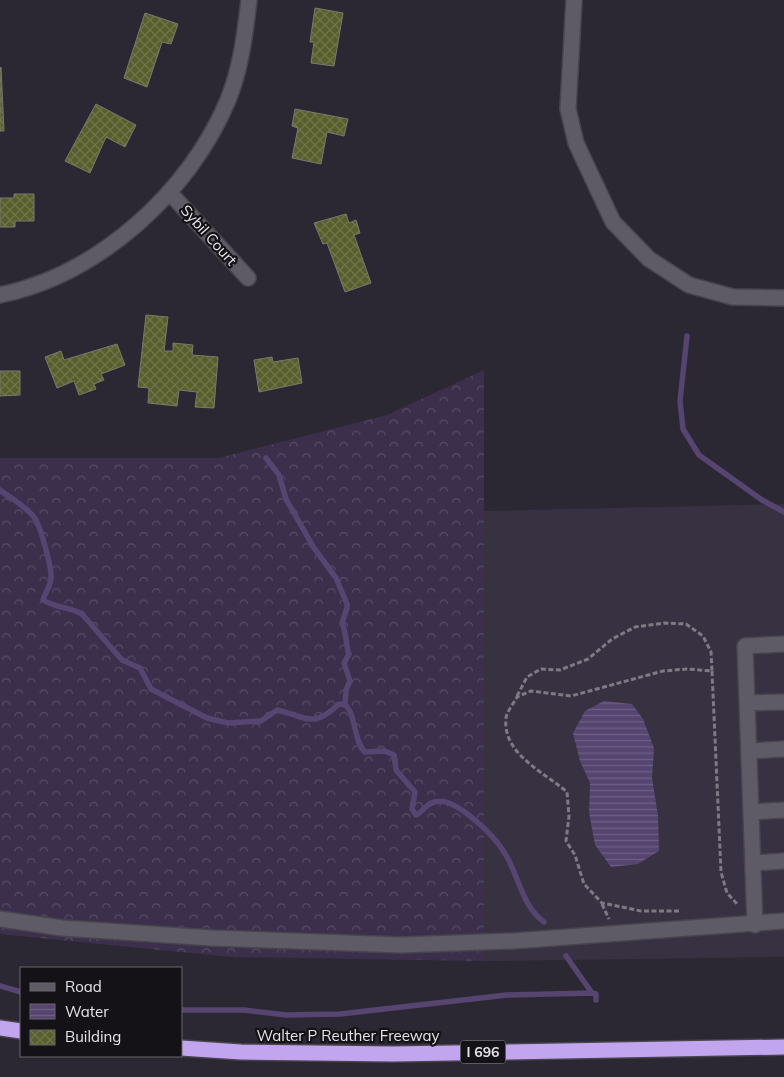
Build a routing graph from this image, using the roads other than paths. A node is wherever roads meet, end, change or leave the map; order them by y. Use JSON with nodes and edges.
{"nodes":[{"id":1,"x":250,"y":0,"type":"edge"},
{"id":2,"x":574,"y":0,"type":"edge"},
{"id":3,"x":170,"y":192,"type":"junction"},
{"id":4,"x":248,"y":278,"type":"dead end"},
{"id":5,"x":0,"y":295,"type":"edge"},
{"id":6,"x":784,"y":298,"type":"edge"},
{"id":7,"x":784,"y":644,"type":"edge"},
{"id":8,"x":784,"y":702,"type":"edge"},
{"id":9,"x":747,"y":703,"type":"junction"},
{"id":10,"x":784,"y":749,"type":"edge"},
{"id":11,"x":749,"y":751,"type":"junction"},
{"id":12,"x":784,"y":810,"type":"edge"},
{"id":13,"x":751,"y":812,"type":"junction"},
{"id":14,"x":784,"y":861,"type":"edge"},
{"id":15,"x":753,"y":863,"type":"junction"},
{"id":16,"x":0,"y":919,"type":"edge"},
{"id":17,"x":784,"y":921,"type":"edge"},
{"id":18,"x":755,"y":925,"type":"junction"},
{"id":19,"x":0,"y":1028,"type":"edge"},
{"id":20,"x":20,"y":1031,"type":"edge"},
{"id":21,"x":784,"y":1046,"type":"edge"},
{"id":22,"x":182,"y":1048,"type":"edge"}],
"edges":[{"from":1,"to":3,"type":"street"},
{"from":2,"to":6,"type":"street"},
{"from":3,"to":4,"type":"street","name":"Sybil Court"},
{"from":3,"to":5,"type":"street"},
{"from":7,"to":9,"type":"street"},
{"from":8,"to":9,"type":"street"},
{"from":9,"to":11,"type":"street"},
{"from":10,"to":11,"type":"street"},
{"from":11,"to":13,"type":"street"},
{"from":12,"to":13,"type":"street"},
{"from":13,"to":15,"type":"street"},
{"from":14,"to":15,"type":"street"},
{"from":15,"to":18,"type":"street"},
{"from":16,"to":18,"type":"street"},
{"from":17,"to":18,"type":"street"},
{"from":19,"to":20,"type":"highway"},
{"from":21,"to":22,"type":"highway","name":"Walter P Reuther Freeway","number":"I 696"}]}
